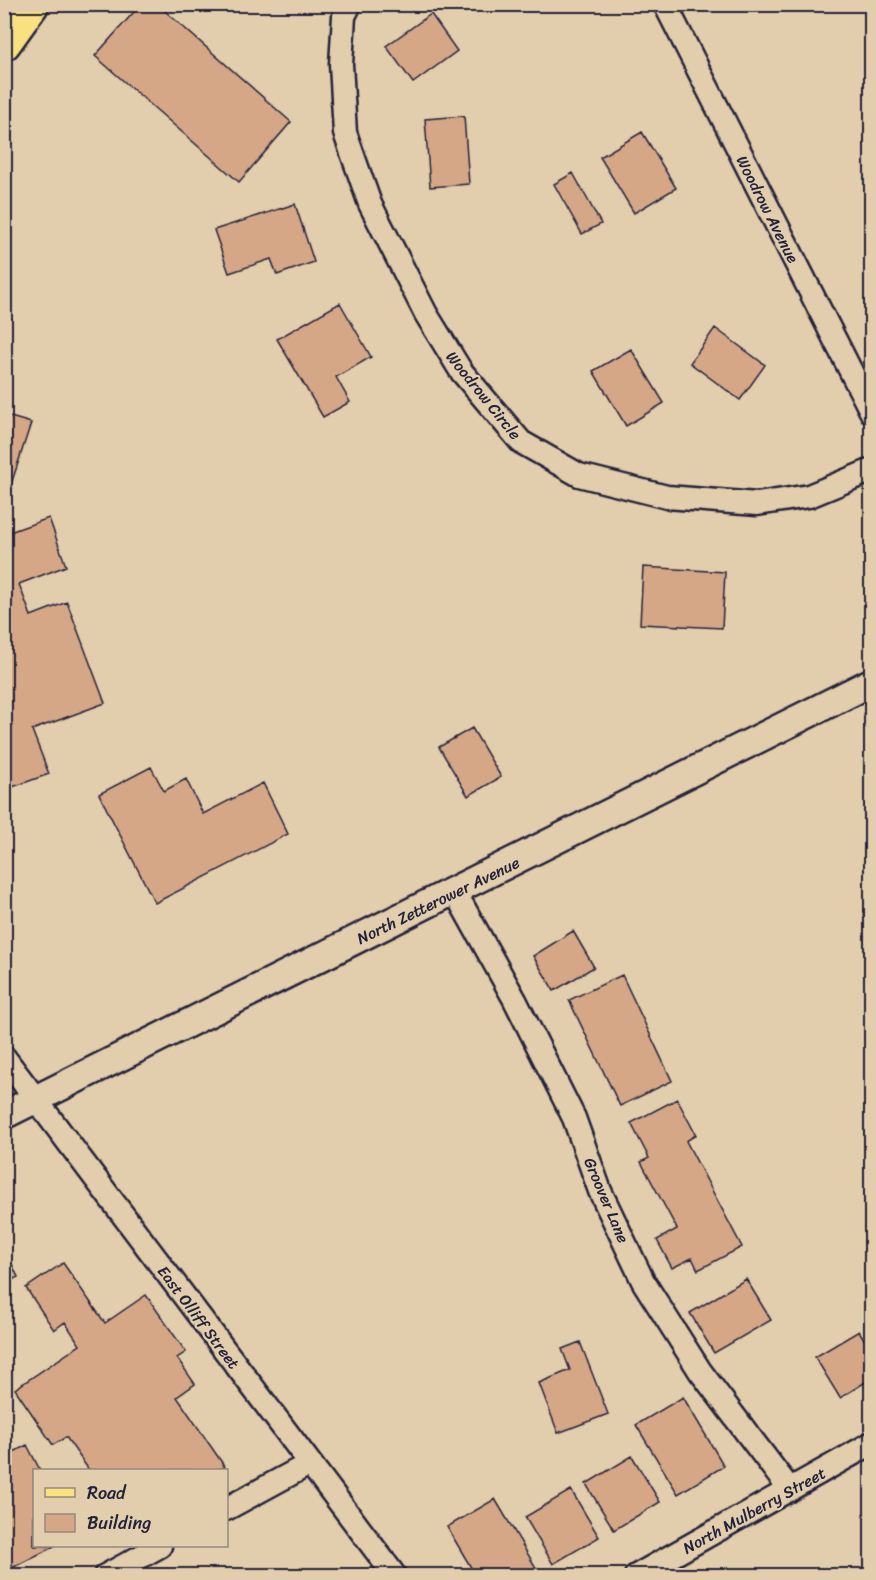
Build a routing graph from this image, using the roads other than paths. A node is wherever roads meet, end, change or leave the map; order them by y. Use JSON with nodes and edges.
{"nodes":[{"id":1,"x":32,"y":4,"type":"edge"},
{"id":2,"x":350,"y":4,"type":"edge"},
{"id":3,"x":664,"y":4,"type":"edge"},
{"id":4,"x":4,"y":43,"type":"edge"},
{"id":5,"x":872,"y":413,"type":"edge"},
{"id":6,"x":872,"y":470,"type":"edge"},
{"id":7,"x":872,"y":682,"type":"edge"},
{"id":8,"x":455,"y":892,"type":"junction"},
{"id":9,"x":4,"y":1057,"type":"edge"},
{"id":10,"x":37,"y":1099,"type":"junction"},
{"id":11,"x":4,"y":1115,"type":"edge"},
{"id":12,"x":872,"y":1443,"type":"edge"},
{"id":13,"x":309,"y":1464,"type":"junction"},
{"id":14,"x":790,"y":1490,"type":"junction"},
{"id":15,"x":228,"y":1508,"type":"edge"},
{"id":16,"x":156,"y":1547,"type":"edge"},
{"id":17,"x":105,"y":1575,"type":"edge"},
{"id":18,"x":395,"y":1575,"type":"edge"},
{"id":19,"x":636,"y":1575,"type":"edge"}],
"edges":[{"from":1,"to":4,"type":"main road"},
{"from":2,"to":6,"type":"street","name":"Woodrow Circle"},
{"from":3,"to":5,"type":"street","name":"Woodrow Avenue"},
{"from":7,"to":8,"type":"street","name":"North Zetterower Avenue"},
{"from":8,"to":10,"type":"street","name":"North Zetterower Avenue"},
{"from":8,"to":14,"type":"street","name":"Groover Lane"},
{"from":9,"to":10,"type":"street","name":"East Olliff Street"},
{"from":10,"to":11,"type":"street","name":"North Zetterower Avenue"},
{"from":10,"to":13,"type":"street","name":"East Olliff Street"},
{"from":12,"to":14,"type":"street","name":"North Mulberry Street"},
{"from":13,"to":15,"type":"street"},
{"from":13,"to":18,"type":"street","name":"East Olliff Street"},
{"from":14,"to":19,"type":"street","name":"North Mulberry Street"},
{"from":16,"to":17,"type":"street"}]}
